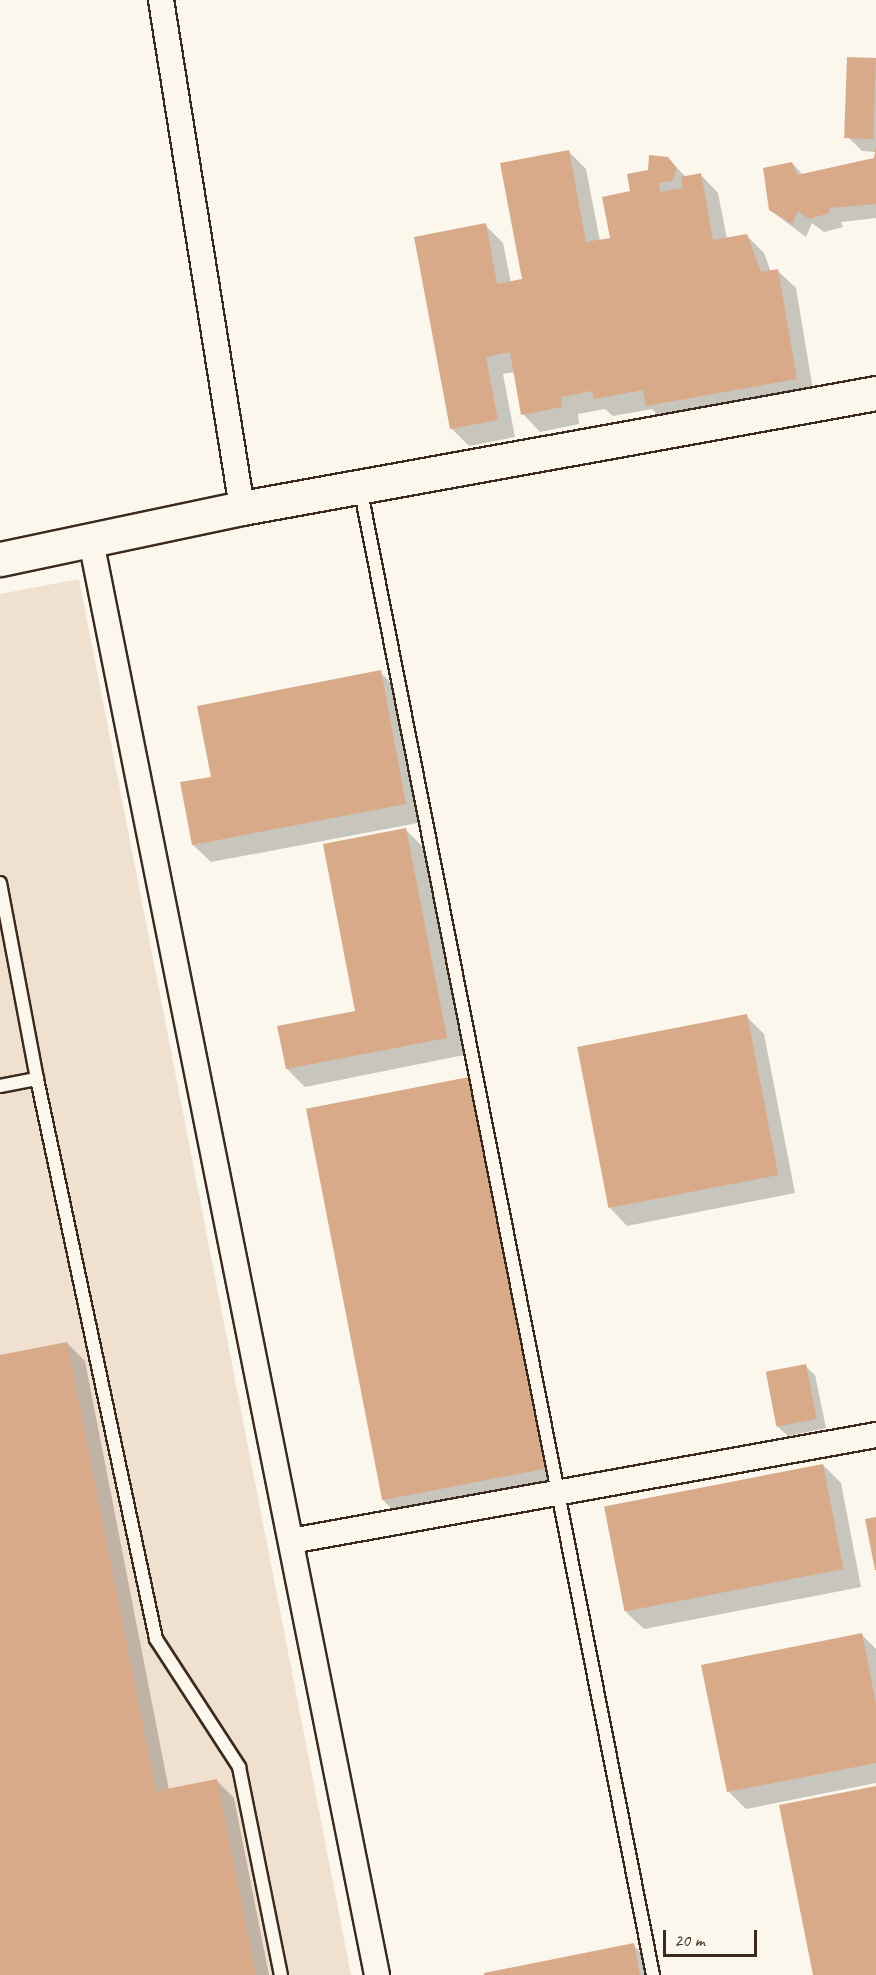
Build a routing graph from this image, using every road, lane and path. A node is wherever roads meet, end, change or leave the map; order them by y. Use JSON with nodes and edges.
{"nodes":[{"id":1,"x":161,"y":0,"type":"edge"},
{"id":2,"x":876,"y":393,"type":"edge"},
{"id":3,"x":360,"y":487,"type":"junction"},
{"id":4,"x":243,"y":508,"type":"junction"},
{"id":5,"x":91,"y":541,"type":"junction"},
{"id":6,"x":0,"y":559,"type":"edge"},
{"id":7,"x":0,"y":883,"type":"edge"},
{"id":8,"x":37,"y":1078,"type":"junction"},
{"id":9,"x":0,"y":1086,"type":"edge"},
{"id":10,"x":876,"y":1435,"type":"edge"},
{"id":11,"x":562,"y":1492,"type":"junction"},
{"id":12,"x":291,"y":1541,"type":"junction"},
{"id":13,"x":281,"y":1975,"type":"edge"},
{"id":14,"x":377,"y":1975,"type":"edge"},
{"id":15,"x":653,"y":1975,"type":"edge"}],
"edges":[{"from":1,"to":4,"type":"street"},
{"from":2,"to":3,"type":"street"},
{"from":3,"to":4,"type":"street"},
{"from":3,"to":11,"type":"lane"},
{"from":4,"to":5,"type":"street"},
{"from":5,"to":6,"type":"street"},
{"from":5,"to":12,"type":"street"},
{"from":7,"to":8,"type":"lane"},
{"from":8,"to":9,"type":"lane"},
{"from":8,"to":13,"type":"lane"},
{"from":10,"to":11,"type":"street"},
{"from":11,"to":12,"type":"street"},
{"from":11,"to":15,"type":"lane"},
{"from":12,"to":14,"type":"street"}]}
